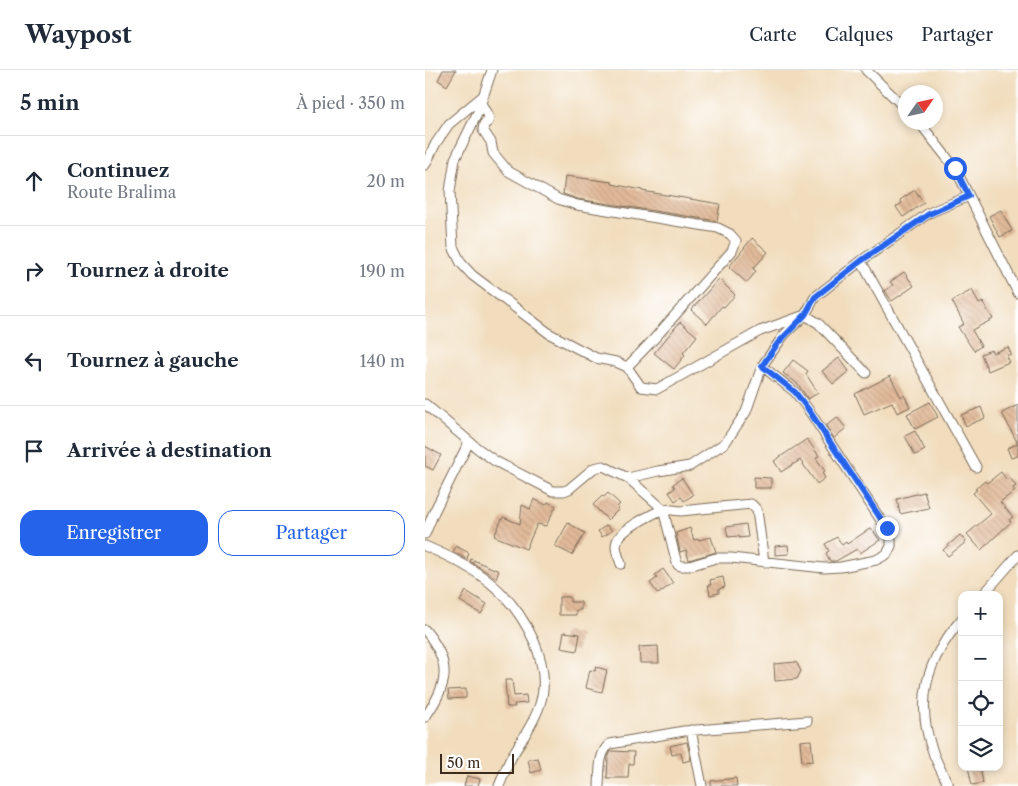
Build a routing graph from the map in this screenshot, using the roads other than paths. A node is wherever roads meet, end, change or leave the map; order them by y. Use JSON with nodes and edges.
{"nodes":[{"id":1,"x":492,"y":70,"type":"edge"},
{"id":2,"x":867,"y":70,"type":"edge"},
{"id":3,"x":482,"y":100,"type":"junction"},
{"id":4,"x":898,"y":101,"type":"edge"},
{"id":5,"x":925,"y":130,"type":"edge"},
{"id":6,"x":425,"y":165,"type":"edge"},
{"id":7,"x":969,"y":196,"type":"junction"},
{"id":8,"x":861,"y":261,"type":"junction"},
{"id":9,"x":1018,"y":293,"type":"edge"},
{"id":10,"x":805,"y":315,"type":"junction"},
{"id":11,"x":762,"y":366,"type":"junction"},
{"id":12,"x":627,"y":367,"type":"junction"},
{"id":13,"x":866,"y":373,"type":"dead end"},
{"id":14,"x":425,"y":404,"type":"edge"},
{"id":15,"x":469,"y":442,"type":"junction"},
{"id":16,"x":976,"y":467,"type":"dead end"},
{"id":17,"x":629,"y":478,"type":"junction"},
{"id":18,"x":663,"y":509,"type":"junction"},
{"id":19,"x":425,"y":534,"type":"edge"},
{"id":20,"x":425,"y":546,"type":"edge"},
{"id":21,"x":1018,"y":555,"type":"edge"},
{"id":22,"x":764,"y":562,"type":"junction"},
{"id":23,"x":621,"y":564,"type":"dead end"},
{"id":24,"x":986,"y":591,"type":"edge"},
{"id":25,"x":958,"y":624,"type":"edge"},
{"id":26,"x":425,"y":630,"type":"edge"},
{"id":27,"x":425,"y":718,"type":"edge"},
{"id":28,"x":807,"y":721,"type":"dead end"},
{"id":29,"x":691,"y":730,"type":"junction"},
{"id":30,"x":499,"y":786,"type":"edge"},
{"id":31,"x":599,"y":786,"type":"edge"},
{"id":32,"x":702,"y":786,"type":"edge"},
{"id":33,"x":949,"y":786,"type":"edge"}],
"edges":[{"from":1,"to":3,"type":"street"},
{"from":2,"to":4,"type":"street"},
{"from":3,"to":6,"type":"street"},
{"from":3,"to":12,"type":"street"},
{"from":3,"to":12,"type":"street"},
{"from":5,"to":7,"type":"street"},
{"from":7,"to":8,"type":"street"},
{"from":7,"to":9,"type":"street"},
{"from":8,"to":10,"type":"street"},
{"from":8,"to":16,"type":"street"},
{"from":10,"to":11,"type":"street"},
{"from":10,"to":12,"type":"street"},
{"from":10,"to":13,"type":"street"},
{"from":11,"to":17,"type":"street"},
{"from":11,"to":22,"type":"street"},
{"from":14,"to":15,"type":"street"},
{"from":15,"to":17,"type":"street"},
{"from":15,"to":19,"type":"street"},
{"from":17,"to":18,"type":"street"},
{"from":18,"to":22,"type":"street"},
{"from":18,"to":22,"type":"street"},
{"from":18,"to":23,"type":"street"},
{"from":20,"to":30,"type":"street"},
{"from":21,"to":24,"type":"street"},
{"from":25,"to":33,"type":"street"},
{"from":26,"to":27,"type":"street"},
{"from":28,"to":29,"type":"street"},
{"from":29,"to":31,"type":"street"},
{"from":29,"to":32,"type":"street"}]}
